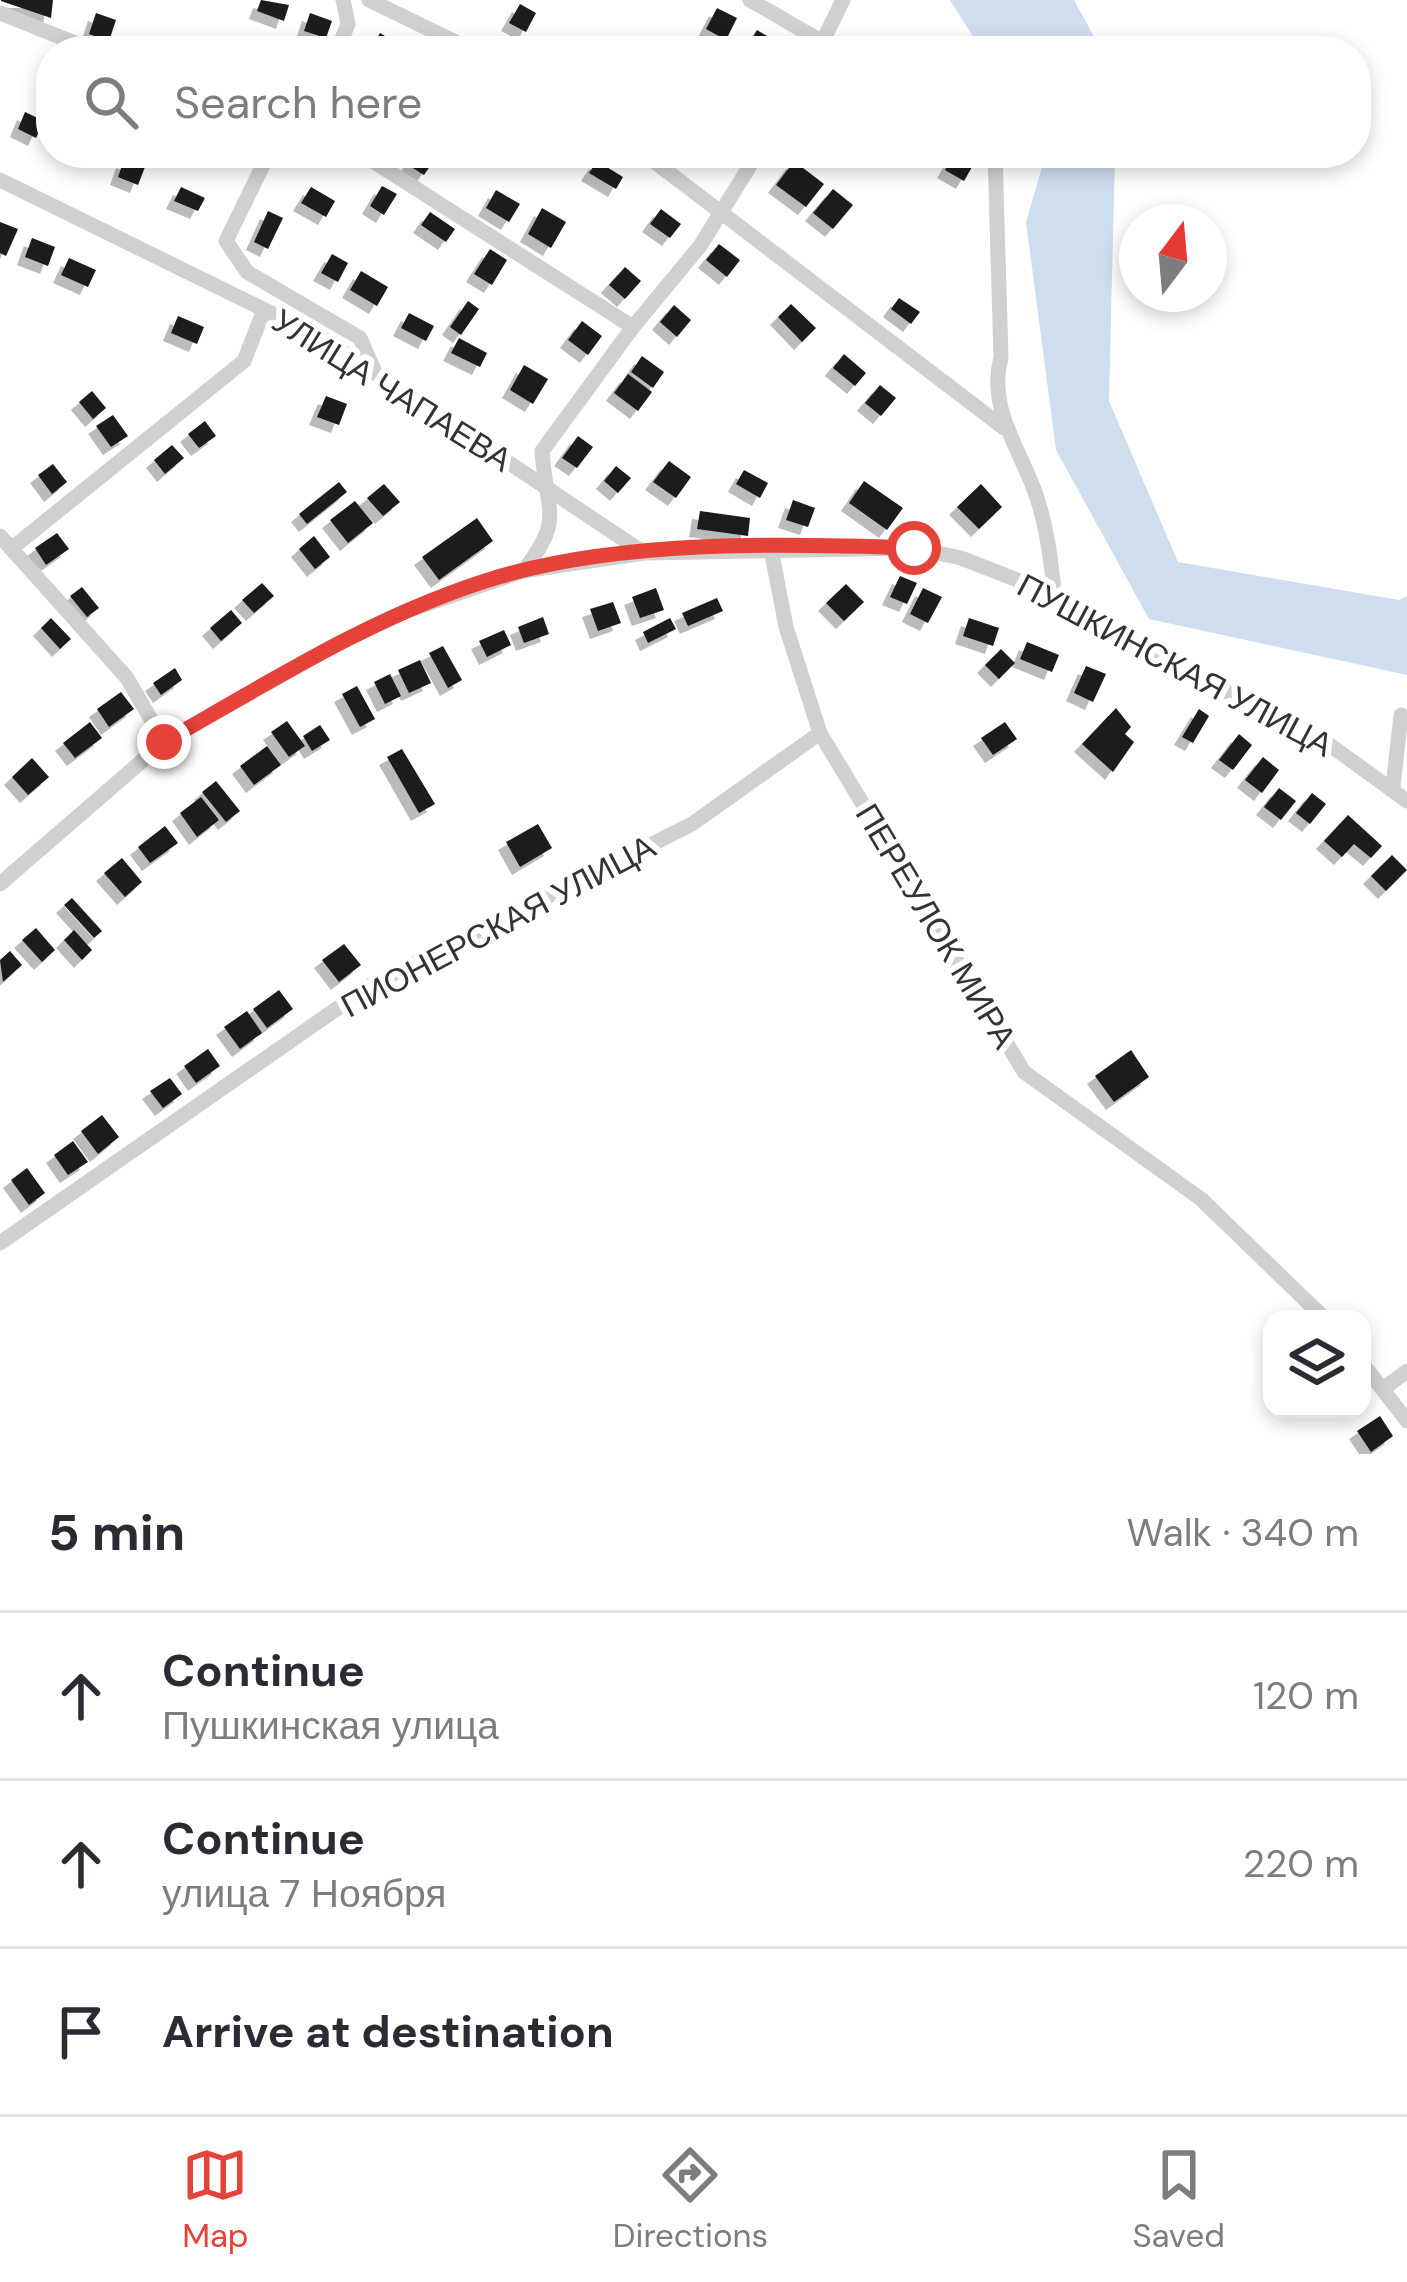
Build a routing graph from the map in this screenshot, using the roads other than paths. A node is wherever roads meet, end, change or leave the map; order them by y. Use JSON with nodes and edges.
{"nodes":[{"id":1,"x":344,"y":0,"type":"edge"},
{"id":2,"x":369,"y":0,"type":"edge"},
{"id":3,"x":750,"y":0,"type":"edge"},
{"id":4,"x":842,"y":0,"type":"edge"},
{"id":5,"x":0,"y":13,"type":"edge"},
{"id":6,"x":58,"y":36,"type":"edge"},
{"id":7,"x":343,"y":36,"type":"edge"},
{"id":8,"x":443,"y":36,"type":"edge"},
{"id":9,"x":807,"y":36,"type":"edge"},
{"id":10,"x":830,"y":36,"type":"edge"},
{"id":11,"x":262,"y":168,"type":"edge"},
{"id":12,"x":383,"y":168,"type":"edge"},
{"id":13,"x":664,"y":168,"type":"edge"},
{"id":14,"x":749,"y":168,"type":"edge"},
{"id":15,"x":995,"y":168,"type":"edge"},
{"id":16,"x":0,"y":180,"type":"edge"},
{"id":17,"x":723,"y":212,"type":"junction"},
{"id":18,"x":264,"y":310,"type":"junction"},
{"id":19,"x":633,"y":327,"type":"junction"},
{"id":20,"x":376,"y":375,"type":"junction"},
{"id":21,"x":1006,"y":430,"type":"junction"},
{"id":22,"x":544,"y":485,"type":"junction"},
{"id":23,"x":6,"y":542,"type":"edge"},
{"id":24,"x":771,"y":549,"type":"junction"},
{"id":25,"x":644,"y":553,"type":"junction"},
{"id":26,"x":523,"y":571,"type":"junction"},
{"id":27,"x":1055,"y":599,"type":"junction"},
{"id":28,"x":1401,"y":716,"type":"dead end"},
{"id":29,"x":820,"y":733,"type":"junction"},
{"id":30,"x":164,"y":742,"type":"junction"},
{"id":31,"x":1393,"y":787,"type":"junction"},
{"id":32,"x":1407,"y":801,"type":"edge"},
{"id":33,"x":0,"y":884,"type":"edge"},
{"id":34,"x":0,"y":1243,"type":"edge"},
{"id":35,"x":1315,"y":1310,"type":"edge"},
{"id":36,"x":1407,"y":1371,"type":"edge"},
{"id":37,"x":1371,"y":1374,"type":"edge"},
{"id":38,"x":1383,"y":1389,"type":"junction"},
{"id":39,"x":1407,"y":1421,"type":"edge"}],
"edges":[{"from":1,"to":7,"type":"street"},
{"from":2,"to":8,"type":"street"},
{"from":3,"to":9,"type":"street"},
{"from":4,"to":10,"type":"street"},
{"from":5,"to":6,"type":"street"},
{"from":11,"to":20,"type":"street"},
{"from":12,"to":19,"type":"street"},
{"from":13,"to":17,"type":"street"},
{"from":14,"to":17,"type":"street"},
{"from":15,"to":21,"type":"street"},
{"from":16,"to":18,"type":"street","name":"УЛИЦА ЧАПАЕВА"},
{"from":17,"to":19,"type":"street"},
{"from":17,"to":21,"type":"street"},
{"from":18,"to":20,"type":"street","name":"УЛИЦА ЧАПАЕВА"},
{"from":18,"to":23,"type":"street"},
{"from":19,"to":22,"type":"street"},
{"from":20,"to":22,"type":"street","name":"УЛИЦА ЧАПАЕВА"},
{"from":21,"to":27,"type":"street"},
{"from":22,"to":25,"type":"street","name":"УЛИЦА ЧАПАЕВА"},
{"from":22,"to":26,"type":"street"},
{"from":23,"to":30,"type":"street"},
{"from":24,"to":25,"type":"street","name":"ПУШКИНСКАЯ УЛИЦА"},
{"from":24,"to":27,"type":"street","name":"ПУШКИНСКАЯ УЛИЦА"},
{"from":24,"to":29,"type":"street","name":"ПЕРЕУЛОК МИРА"},
{"from":25,"to":26,"type":"street","name":"ПУШКИНСКАЯ УЛИЦА"},
{"from":26,"to":30,"type":"street","name":"ПУШКИНСКАЯ УЛИЦА"},
{"from":27,"to":31,"type":"street","name":"ПУШКИНСКАЯ УЛИЦА"},
{"from":28,"to":31,"type":"street"},
{"from":29,"to":34,"type":"street","name":"ПИОНЕРСКАЯ УЛИЦА"},
{"from":29,"to":35,"type":"street","name":"ПЕРЕУЛОК МИРА"},
{"from":30,"to":33,"type":"street","name":"ПУШКИНСКАЯ УЛИЦА"},
{"from":31,"to":32,"type":"street","name":"ПУШКИНСКАЯ УЛИЦА"},
{"from":36,"to":38,"type":"street"},
{"from":37,"to":38,"type":"street"},
{"from":38,"to":39,"type":"street"}]}
